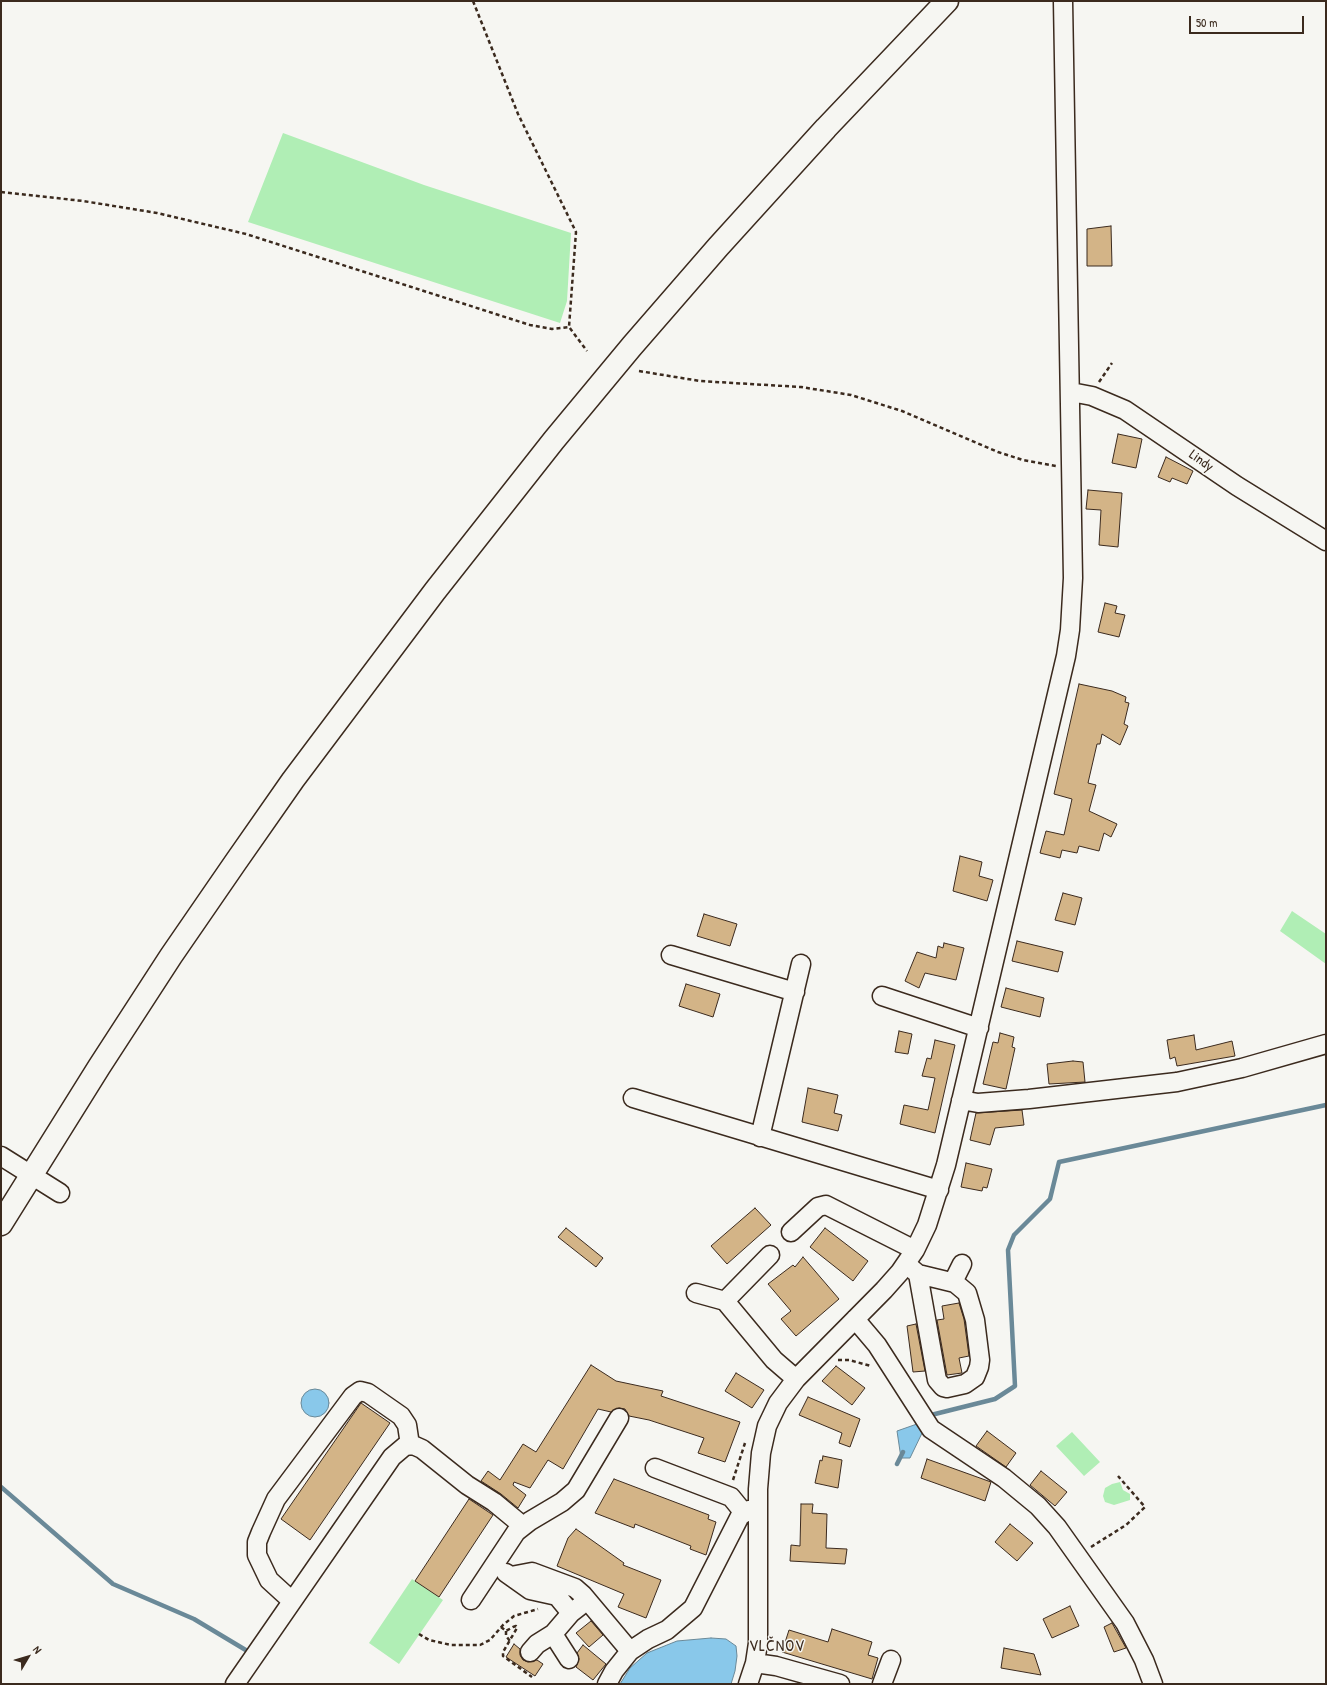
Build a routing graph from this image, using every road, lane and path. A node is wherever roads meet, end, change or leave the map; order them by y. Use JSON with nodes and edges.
{"nodes":[{"id":1,"x":473,"y":1,"type":"edge"},
{"id":2,"x":947,"y":1,"type":"edge"},
{"id":3,"x":1063,"y":1,"type":"edge"},
{"id":4,"x":1,"y":192,"type":"edge"},
{"id":5,"x":569,"y":327,"type":"junction"},
{"id":6,"x":587,"y":351,"type":"dead end"},
{"id":7,"x":1112,"y":363,"type":"dead end"},
{"id":8,"x":639,"y":371,"type":"dead end"},
{"id":9,"x":1080,"y":394,"type":"junction"},
{"id":10,"x":1072,"y":467,"type":"junction"},
{"id":11,"x":1326,"y":541,"type":"edge"},
{"id":12,"x":670,"y":955,"type":"dead end"},
{"id":13,"x":801,"y":964,"type":"dead end"},
{"id":14,"x":795,"y":992,"type":"junction"},
{"id":15,"x":882,"y":996,"type":"dead end"},
{"id":16,"x":979,"y":1028,"type":"junction"},
{"id":17,"x":1326,"y":1044,"type":"edge"},
{"id":18,"x":633,"y":1098,"type":"dead end"},
{"id":19,"x":962,"y":1100,"type":"junction"},
{"id":20,"x":760,"y":1137,"type":"junction"},
{"id":21,"x":1,"y":1156,"type":"edge"},
{"id":22,"x":31,"y":1175,"type":"junction"},
{"id":23,"x":939,"y":1190,"type":"junction"},
{"id":24,"x":60,"y":1193,"type":"dead end"},
{"id":25,"x":1,"y":1224,"type":"edge"},
{"id":26,"x":791,"y":1232,"type":"dead end"},
{"id":27,"x":770,"y":1255,"type":"dead end"},
{"id":28,"x":913,"y":1262,"type":"junction"},
{"id":29,"x":962,"y":1264,"type":"dead end"},
{"id":30,"x":953,"y":1282,"type":"junction"},
{"id":31,"x":696,"y":1293,"type":"dead end"},
{"id":32,"x":725,"y":1301,"type":"junction"},
{"id":33,"x":923,"y":1305,"type":"junction"},
{"id":34,"x":939,"y":1315,"type":"dead end"},
{"id":35,"x":855,"y":1319,"type":"junction"},
{"id":36,"x":796,"y":1380,"type":"junction"},
{"id":37,"x":619,"y":1418,"type":"dead end"},
{"id":38,"x":410,"y":1446,"type":"junction"},
{"id":39,"x":655,"y":1468,"type":"dead end"},
{"id":40,"x":1118,"y":1476,"type":"dead end"},
{"id":41,"x":751,"y":1511,"type":"junction"},
{"id":42,"x":522,"y":1526,"type":"junction"},
{"id":43,"x":1078,"y":1556,"type":"junction"},
{"id":44,"x":493,"y":1565,"type":"junction"},
{"id":45,"x":554,"y":1587,"type":"junction"},
{"id":46,"x":471,"y":1600,"type":"dead end"},
{"id":47,"x":292,"y":1601,"type":"junction"},
{"id":48,"x":588,"y":1601,"type":"junction"},
{"id":49,"x":562,"y":1623,"type":"junction"},
{"id":50,"x":506,"y":1631,"type":"dead end"},
{"id":51,"x":419,"y":1634,"type":"dead end"},
{"id":52,"x":510,"y":1641,"type":"dead end"},
{"id":53,"x":630,"y":1651,"type":"junction"},
{"id":54,"x":530,"y":1652,"type":"dead end"},
{"id":55,"x":569,"y":1659,"type":"dead end"},
{"id":56,"x":890,"y":1660,"type":"dead end"},
{"id":57,"x":755,"y":1663,"type":"junction"},
{"id":58,"x":235,"y":1684,"type":"edge"},
{"id":59,"x":607,"y":1684,"type":"edge"},
{"id":60,"x":748,"y":1684,"type":"edge"},
{"id":61,"x":840,"y":1684,"type":"edge"},
{"id":62,"x":882,"y":1684,"type":"edge"},
{"id":63,"x":1153,"y":1684,"type":"edge"}],
"edges":[{"from":1,"to":5,"type":"path"},
{"from":2,"to":22,"type":"main road"},
{"from":3,"to":9,"type":"street"},
{"from":4,"to":5,"type":"path"},
{"from":5,"to":6,"type":"path"},
{"from":7,"to":9,"type":"path"},
{"from":8,"to":10,"type":"path"},
{"from":9,"to":10,"type":"street"},
{"from":9,"to":11,"type":"street","name":"Lindy"},
{"from":10,"to":16,"type":"street"},
{"from":12,"to":14,"type":"street"},
{"from":13,"to":14,"type":"street"},
{"from":14,"to":20,"type":"street"},
{"from":15,"to":16,"type":"street"},
{"from":16,"to":19,"type":"street"},
{"from":17,"to":19,"type":"street"},
{"from":18,"to":20,"type":"street"},
{"from":19,"to":23,"type":"street"},
{"from":20,"to":23,"type":"street"},
{"from":21,"to":22,"type":"street"},
{"from":22,"to":24,"type":"street"},
{"from":22,"to":25,"type":"main road"},
{"from":23,"to":28,"type":"street"},
{"from":26,"to":28,"type":"street"},
{"from":27,"to":32,"type":"street"},
{"from":28,"to":30,"type":"street"},
{"from":28,"to":33,"type":"street"},
{"from":28,"to":35,"type":"street"},
{"from":29,"to":30,"type":"street"},
{"from":30,"to":33,"type":"street"},
{"from":31,"to":32,"type":"street"},
{"from":32,"to":36,"type":"street"},
{"from":33,"to":34,"type":"street"},
{"from":35,"to":36,"type":"street"},
{"from":35,"to":43,"type":"street"},
{"from":36,"to":41,"type":"street"},
{"from":37,"to":42,"type":"street"},
{"from":38,"to":42,"type":"street"},
{"from":38,"to":47,"type":"street"},
{"from":38,"to":47,"type":"street"},
{"from":39,"to":41,"type":"street"},
{"from":40,"to":43,"type":"path"},
{"from":41,"to":53,"type":"street"},
{"from":41,"to":57,"type":"street"},
{"from":42,"to":44,"type":"street"},
{"from":43,"to":63,"type":"street"},
{"from":44,"to":45,"type":"street"},
{"from":44,"to":46,"type":"street"},
{"from":45,"to":48,"type":"street"},
{"from":45,"to":49,"type":"street"},
{"from":47,"to":58,"type":"street"},
{"from":48,"to":49,"type":"street"},
{"from":48,"to":53,"type":"street"},
{"from":49,"to":51,"type":"path"},
{"from":49,"to":54,"type":"street"},
{"from":49,"to":55,"type":"street"},
{"from":50,"to":52,"type":"path"},
{"from":53,"to":59,"type":"street"},
{"from":56,"to":62,"type":"street"},
{"from":57,"to":60,"type":"street"},
{"from":57,"to":61,"type":"street"}]}
